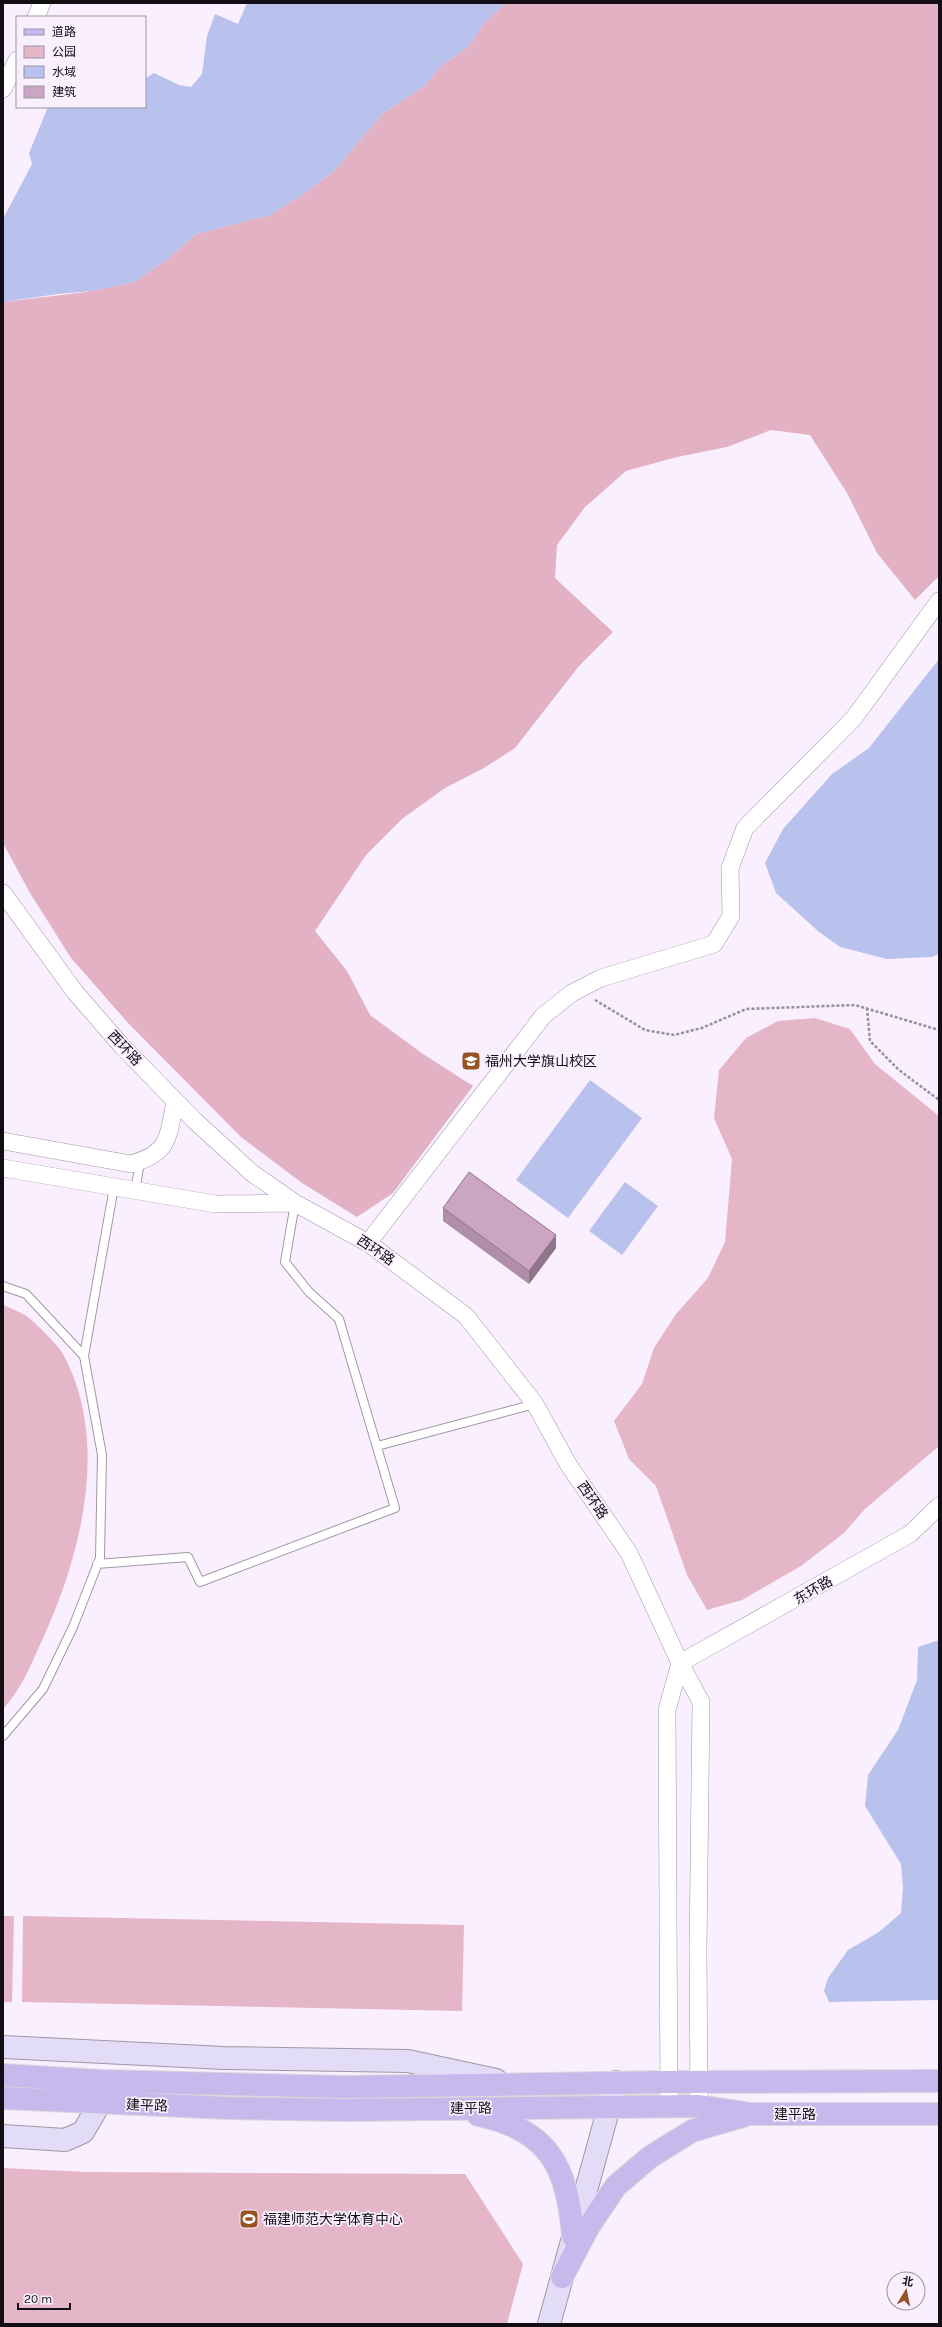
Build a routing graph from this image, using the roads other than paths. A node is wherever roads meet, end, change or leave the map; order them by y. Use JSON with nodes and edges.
{"nodes":[{"id":1,"x":42,"y":3,"type":"edge"},
{"id":2,"x":36,"y":16,"type":"edge"},
{"id":3,"x":16,"y":62,"type":"edge"},
{"id":4,"x":3,"y":89,"type":"edge"},
{"id":5,"x":939,"y":601,"type":"edge"},
{"id":6,"x":3,"y":893,"type":"edge"},
{"id":7,"x":175,"y":1101,"type":"junction"},
{"id":8,"x":3,"y":1141,"type":"edge"},
{"id":9,"x":140,"y":1162,"type":"junction"},
{"id":10,"x":3,"y":1168,"type":"edge"},
{"id":11,"x":114,"y":1187,"type":"junction"},
{"id":12,"x":135,"y":1191,"type":"junction"},
{"id":13,"x":295,"y":1203,"type":"junction"},
{"id":14,"x":368,"y":1243,"type":"junction"},
{"id":15,"x":3,"y":1286,"type":"edge"},
{"id":16,"x":84,"y":1356,"type":"junction"},
{"id":17,"x":535,"y":1404,"type":"junction"},
{"id":18,"x":377,"y":1446,"type":"junction"},
{"id":19,"x":939,"y":1506,"type":"edge"},
{"id":20,"x":97,"y":1564,"type":"junction"},
{"id":21,"x":680,"y":1663,"type":"junction"},
{"id":22,"x":3,"y":1736,"type":"edge"},
{"id":23,"x":3,"y":2047,"type":"edge"},
{"id":24,"x":3,"y":2075,"type":"edge"},
{"id":25,"x":699,"y":2081,"type":"junction"},
{"id":26,"x":939,"y":2081,"type":"edge"},
{"id":27,"x":616,"y":2082,"type":"junction"},
{"id":28,"x":669,"y":2082,"type":"junction"},
{"id":29,"x":513,"y":2084,"type":"junction"},
{"id":30,"x":3,"y":2098,"type":"edge"},
{"id":31,"x":100,"y":2103,"type":"junction"},
{"id":32,"x":609,"y":2106,"type":"junction"},
{"id":33,"x":669,"y":2106,"type":"junction"},
{"id":34,"x":699,"y":2106,"type":"junction"},
{"id":35,"x":451,"y":2109,"type":"junction"},
{"id":36,"x":751,"y":2114,"type":"junction"},
{"id":37,"x":939,"y":2114,"type":"edge"},
{"id":38,"x":3,"y":2136,"type":"edge"},
{"id":39,"x":573,"y":2236,"type":"junction"},
{"id":40,"x":562,"y":2277,"type":"junction"},
{"id":41,"x":548,"y":2324,"type":"edge"}],
"edges":[{"from":1,"to":2,"type":"street"},
{"from":3,"to":4,"type":"street"},
{"from":5,"to":14,"type":"street"},
{"from":6,"to":7,"type":"street","name":"西环路"},
{"from":7,"to":9,"type":"street"},
{"from":7,"to":13,"type":"street","name":"西环路"},
{"from":8,"to":9,"type":"street"},
{"from":9,"to":12,"type":"lane"},
{"from":10,"to":11,"type":"street"},
{"from":11,"to":12,"type":"street"},
{"from":11,"to":16,"type":"lane"},
{"from":12,"to":13,"type":"street"},
{"from":13,"to":14,"type":"street","name":"西环路"},
{"from":13,"to":18,"type":"lane"},
{"from":14,"to":17,"type":"street","name":"西环路"},
{"from":15,"to":16,"type":"lane"},
{"from":16,"to":20,"type":"lane"},
{"from":17,"to":18,"type":"lane"},
{"from":17,"to":21,"type":"street","name":"西环路"},
{"from":18,"to":20,"type":"lane"},
{"from":19,"to":21,"type":"street","name":"东环路"},
{"from":20,"to":22,"type":"lane"},
{"from":21,"to":25,"type":"street","name":"西环路"},
{"from":21,"to":28,"type":"street"},
{"from":23,"to":29,"type":"street"},
{"from":24,"to":29,"type":"main road","name":"建平路"},
{"from":25,"to":26,"type":"main road","name":"建平路"},
{"from":25,"to":28,"type":"main road","name":"建平路"},
{"from":25,"to":34,"type":"street","name":"西环路"},
{"from":27,"to":28,"type":"main road","name":"建平路"},
{"from":27,"to":29,"type":"main road","name":"建平路"},
{"from":27,"to":32,"type":"street"},
{"from":28,"to":33,"type":"street"},
{"from":30,"to":31,"type":"main road","name":"建平路"},
{"from":31,"to":35,"type":"main road","name":"建平路"},
{"from":31,"to":38,"type":"street"},
{"from":32,"to":33,"type":"main road","name":"建平路"},
{"from":32,"to":35,"type":"main road","name":"建平路"},
{"from":32,"to":39,"type":"street"},
{"from":33,"to":34,"type":"main road","name":"建平路"},
{"from":34,"to":36,"type":"main road","name":"建平路"},
{"from":35,"to":39,"type":"main road"},
{"from":36,"to":37,"type":"main road","name":"建平路"},
{"from":36,"to":40,"type":"main road"},
{"from":39,"to":40,"type":"street"},
{"from":40,"to":41,"type":"street"}]}
